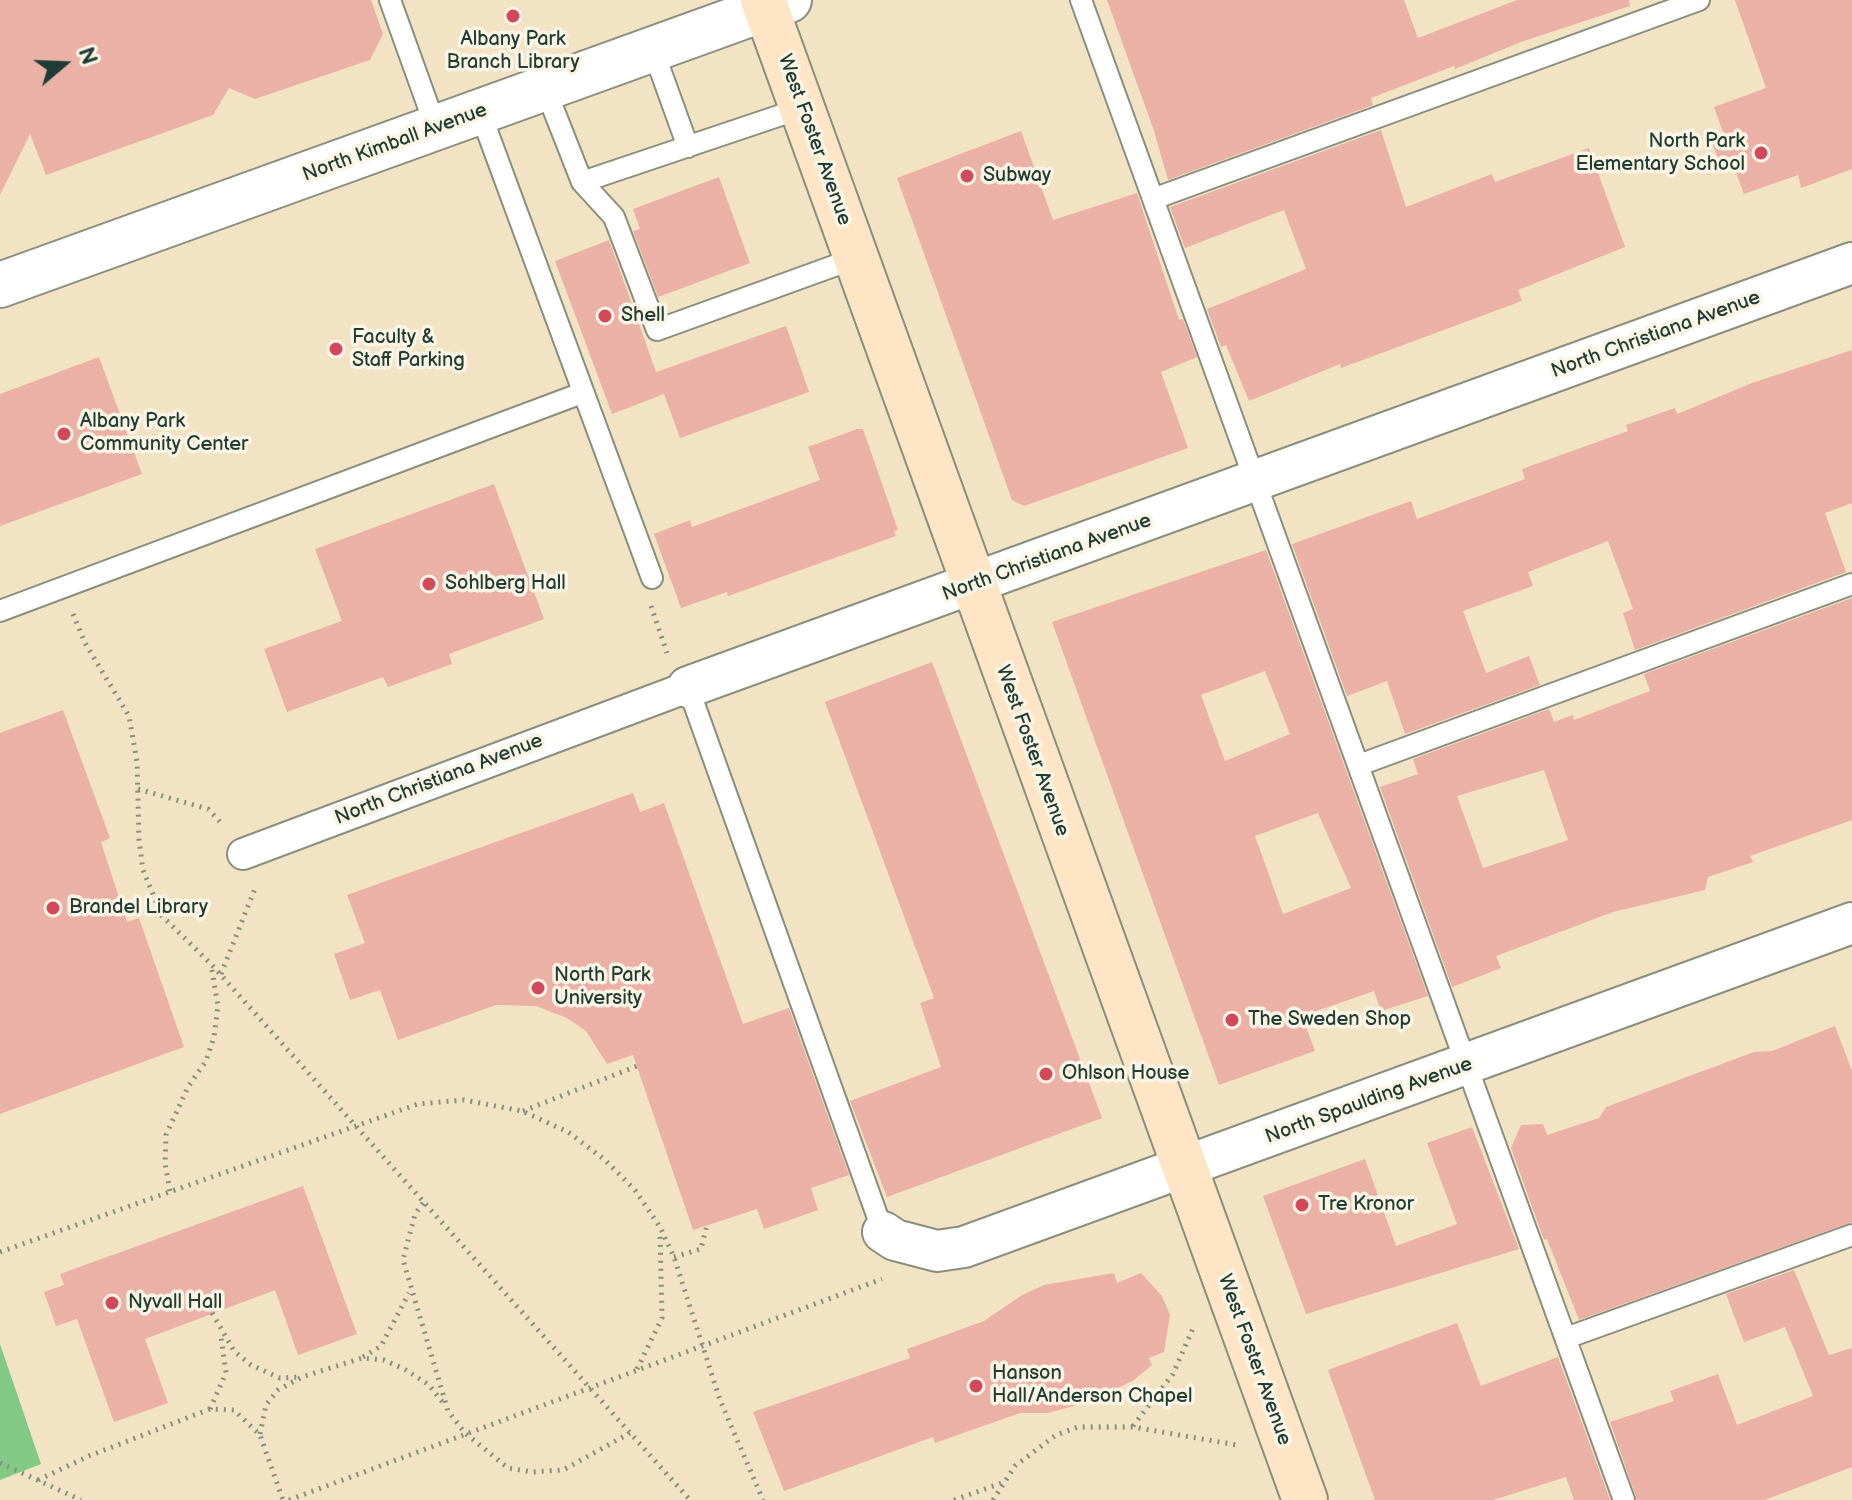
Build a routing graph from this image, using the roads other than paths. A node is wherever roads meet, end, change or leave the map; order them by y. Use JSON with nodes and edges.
{"nodes":[{"id":1,"x":390,"y":0,"type":"edge"},
{"id":2,"x":1081,"y":0,"type":"edge"},
{"id":3,"x":1699,"y":0,"type":"edge"},
{"id":4,"x":773,"y":3,"type":"edge"},
{"id":5,"x":653,"y":50,"type":"junction"},
{"id":6,"x":545,"y":88,"type":"junction"},
{"id":7,"x":802,"y":108,"type":"junction"},
{"id":8,"x":480,"y":112,"type":"junction"},
{"id":9,"x":436,"y":128,"type":"junction"},
{"id":10,"x":688,"y":147,"type":"junction"},
{"id":11,"x":582,"y":182,"type":"junction"},
{"id":12,"x":1153,"y":199,"type":"junction"},
{"id":13,"x":856,"y":258,"type":"junction"},
{"id":14,"x":1852,"y":263,"type":"edge"},
{"id":15,"x":0,"y":285,"type":"edge"},
{"id":16,"x":582,"y":393,"type":"junction"},
{"id":17,"x":1256,"y":482,"type":"junction"},
{"id":18,"x":652,"y":578,"type":"dead end"},
{"id":19,"x":1852,"y":584,"type":"edge"},
{"id":20,"x":972,"y":585,"type":"junction"},
{"id":21,"x":0,"y":611,"type":"edge"},
{"id":22,"x":679,"y":673,"type":"junction"},
{"id":23,"x":1359,"y":765,"type":"junction"},
{"id":24,"x":243,"y":854,"type":"dead end"},
{"id":25,"x":1852,"y":923,"type":"edge"},
{"id":26,"x":1467,"y":1065,"type":"junction"},
{"id":27,"x":1184,"y":1169,"type":"junction"},
{"id":28,"x":883,"y":1232,"type":"joint"},
{"id":29,"x":1852,"y":1235,"type":"edge"},
{"id":30,"x":1566,"y":1338,"type":"junction"},
{"id":31,"x":1305,"y":1500,"type":"edge"},
{"id":32,"x":1624,"y":1500,"type":"edge"}],
"edges":[{"from":1,"to":9,"type":"lane"},
{"from":2,"to":12,"type":"lane"},
{"from":3,"to":12,"type":"lane"},
{"from":4,"to":5,"type":"street","name":"North Kimball Avenue"},
{"from":4,"to":7,"type":"main road","name":"West Foster Avenue"},
{"from":5,"to":6,"type":"street","name":"North Kimball Avenue"},
{"from":5,"to":10,"type":"lane"},
{"from":6,"to":8,"type":"street","name":"North Kimball Avenue"},
{"from":6,"to":11,"type":"lane"},
{"from":7,"to":10,"type":"lane"},
{"from":7,"to":13,"type":"main road","name":"West Foster Avenue"},
{"from":8,"to":9,"type":"street","name":"North Kimball Avenue"},
{"from":8,"to":16,"type":"lane"},
{"from":9,"to":15,"type":"street","name":"North Kimball Avenue"},
{"from":10,"to":11,"type":"lane"},
{"from":11,"to":13,"type":"lane"},
{"from":12,"to":17,"type":"lane"},
{"from":13,"to":20,"type":"main road","name":"West Foster Avenue"},
{"from":14,"to":17,"type":"street","name":"North Christiana Avenue"},
{"from":16,"to":18,"type":"lane"},
{"from":16,"to":21,"type":"lane"},
{"from":17,"to":20,"type":"street","name":"North Christiana Avenue"},
{"from":17,"to":23,"type":"lane"},
{"from":19,"to":23,"type":"lane"},
{"from":20,"to":22,"type":"street","name":"North Christiana Avenue"},
{"from":20,"to":27,"type":"main road","name":"West Foster Avenue"},
{"from":22,"to":24,"type":"street","name":"North Christiana Avenue"},
{"from":22,"to":28,"type":"lane"},
{"from":23,"to":26,"type":"lane"},
{"from":25,"to":26,"type":"street","name":"North Spaulding Avenue"},
{"from":26,"to":27,"type":"street","name":"North Spaulding Avenue"},
{"from":26,"to":30,"type":"lane"},
{"from":27,"to":28,"type":"street","name":"North Spaulding Avenue"},
{"from":27,"to":31,"type":"main road","name":"West Foster Avenue"},
{"from":29,"to":30,"type":"lane"},
{"from":30,"to":32,"type":"lane"}]}
